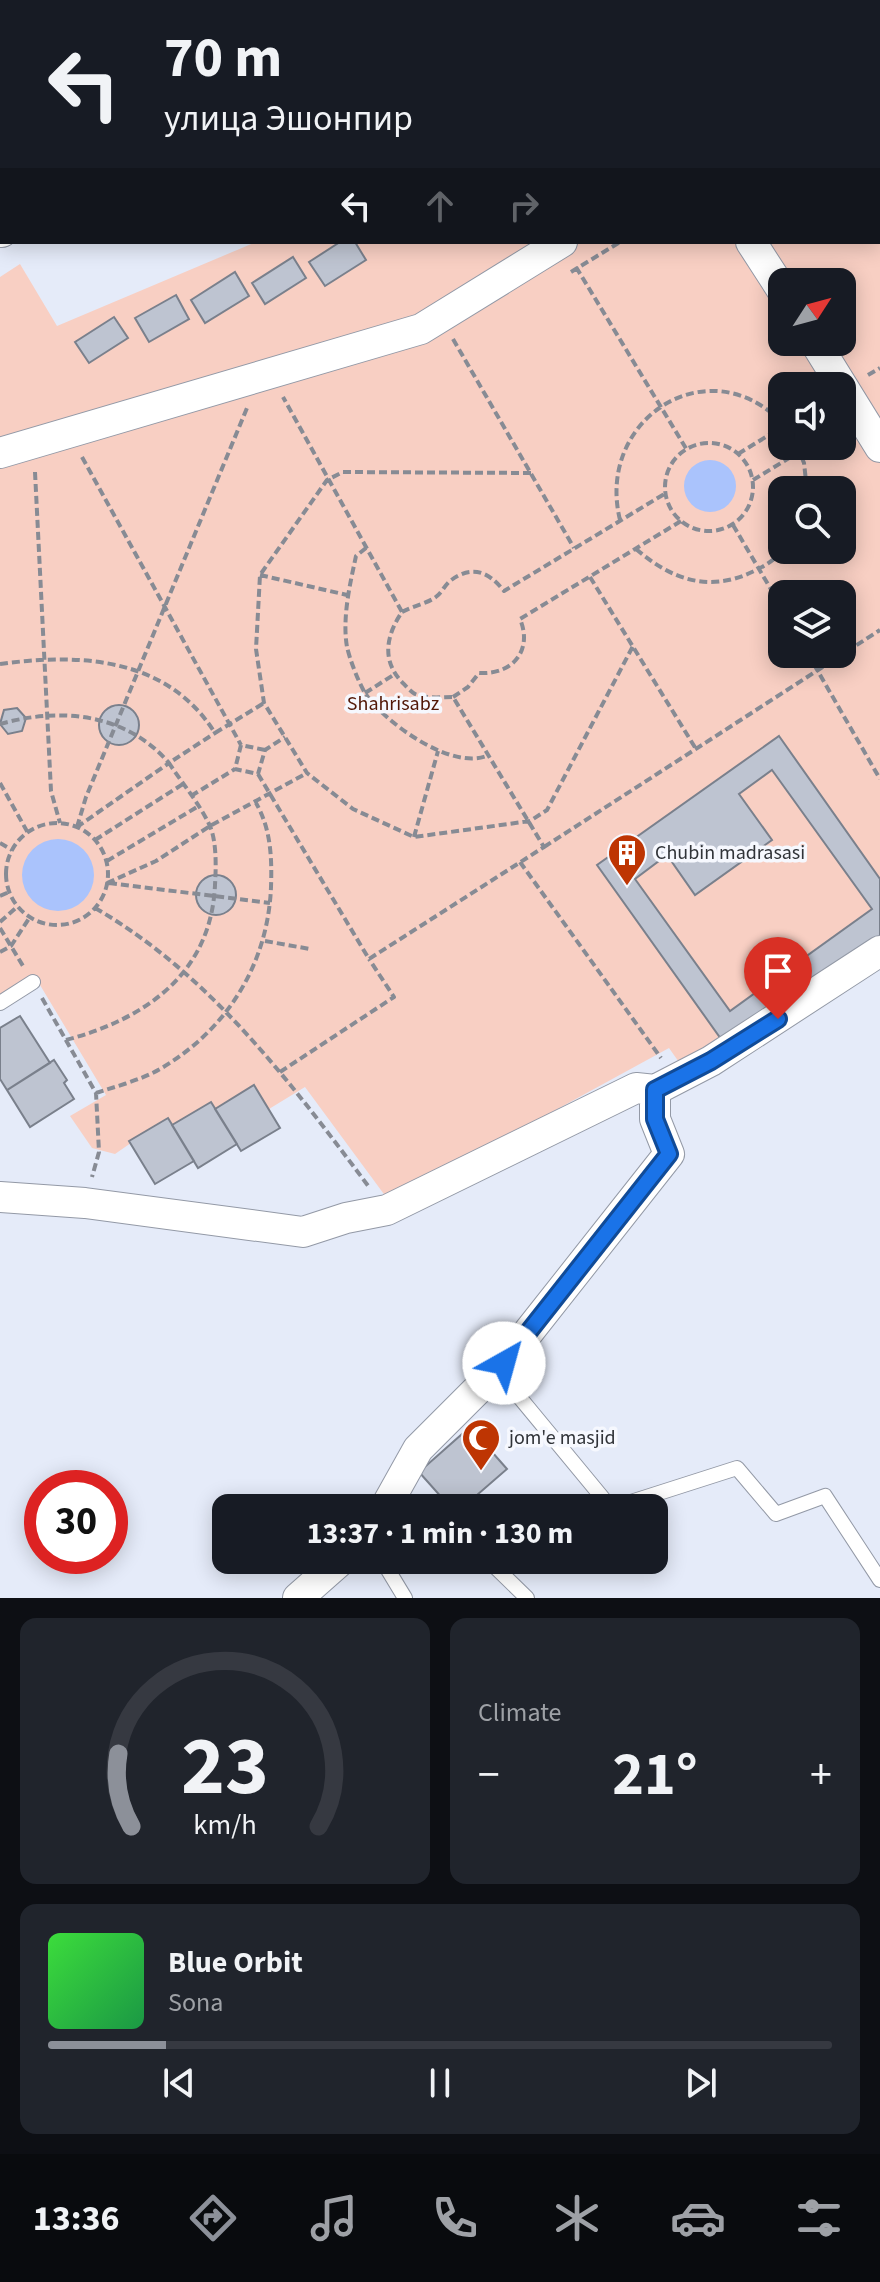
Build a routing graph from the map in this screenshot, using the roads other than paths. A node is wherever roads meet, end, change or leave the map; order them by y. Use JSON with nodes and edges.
{"nodes":[{"id":1,"x":559,"y":244,"type":"edge"},
{"id":2,"x":752,"y":244,"type":"edge"},
{"id":3,"x":768,"y":268,"type":"edge"},
{"id":4,"x":824,"y":356,"type":"edge"},
{"id":5,"x":880,"y":447,"type":"edge"},
{"id":6,"x":0,"y":453,"type":"edge"},
{"id":7,"x":880,"y":951,"type":"edge"},
{"id":8,"x":33,"y":982,"type":"road end"},
{"id":9,"x":0,"y":1003,"type":"edge"},
{"id":10,"x":663,"y":1086,"type":"junction"},
{"id":11,"x":0,"y":1197,"type":"edge"},
{"id":12,"x":497,"y":1370,"type":"junction"},
{"id":13,"x":399,"y":1494,"type":"edge"},
{"id":14,"x":599,"y":1494,"type":"edge"},
{"id":15,"x":655,"y":1494,"type":"edge"},
{"id":16,"x":325,"y":1574,"type":"edge"},
{"id":17,"x":390,"y":1574,"type":"edge"},
{"id":18,"x":502,"y":1574,"type":"edge"},
{"id":19,"x":880,"y":1580,"type":"edge"},
{"id":20,"x":298,"y":1598,"type":"edge"},
{"id":21,"x":405,"y":1598,"type":"edge"},
{"id":22,"x":527,"y":1598,"type":"edge"}],
"edges":[{"from":1,"to":6,"type":"street"},
{"from":2,"to":3,"type":"street"},
{"from":4,"to":5,"type":"street"},
{"from":7,"to":10,"type":"street"},
{"from":8,"to":9,"type":"lane"},
{"from":10,"to":11,"type":"street"},
{"from":10,"to":12,"type":"street"},
{"from":12,"to":13,"type":"street"},
{"from":12,"to":14,"type":"lane"},
{"from":15,"to":19,"type":"lane"},
{"from":16,"to":20,"type":"street"},
{"from":17,"to":21,"type":"lane"},
{"from":18,"to":22,"type":"lane"}]}
